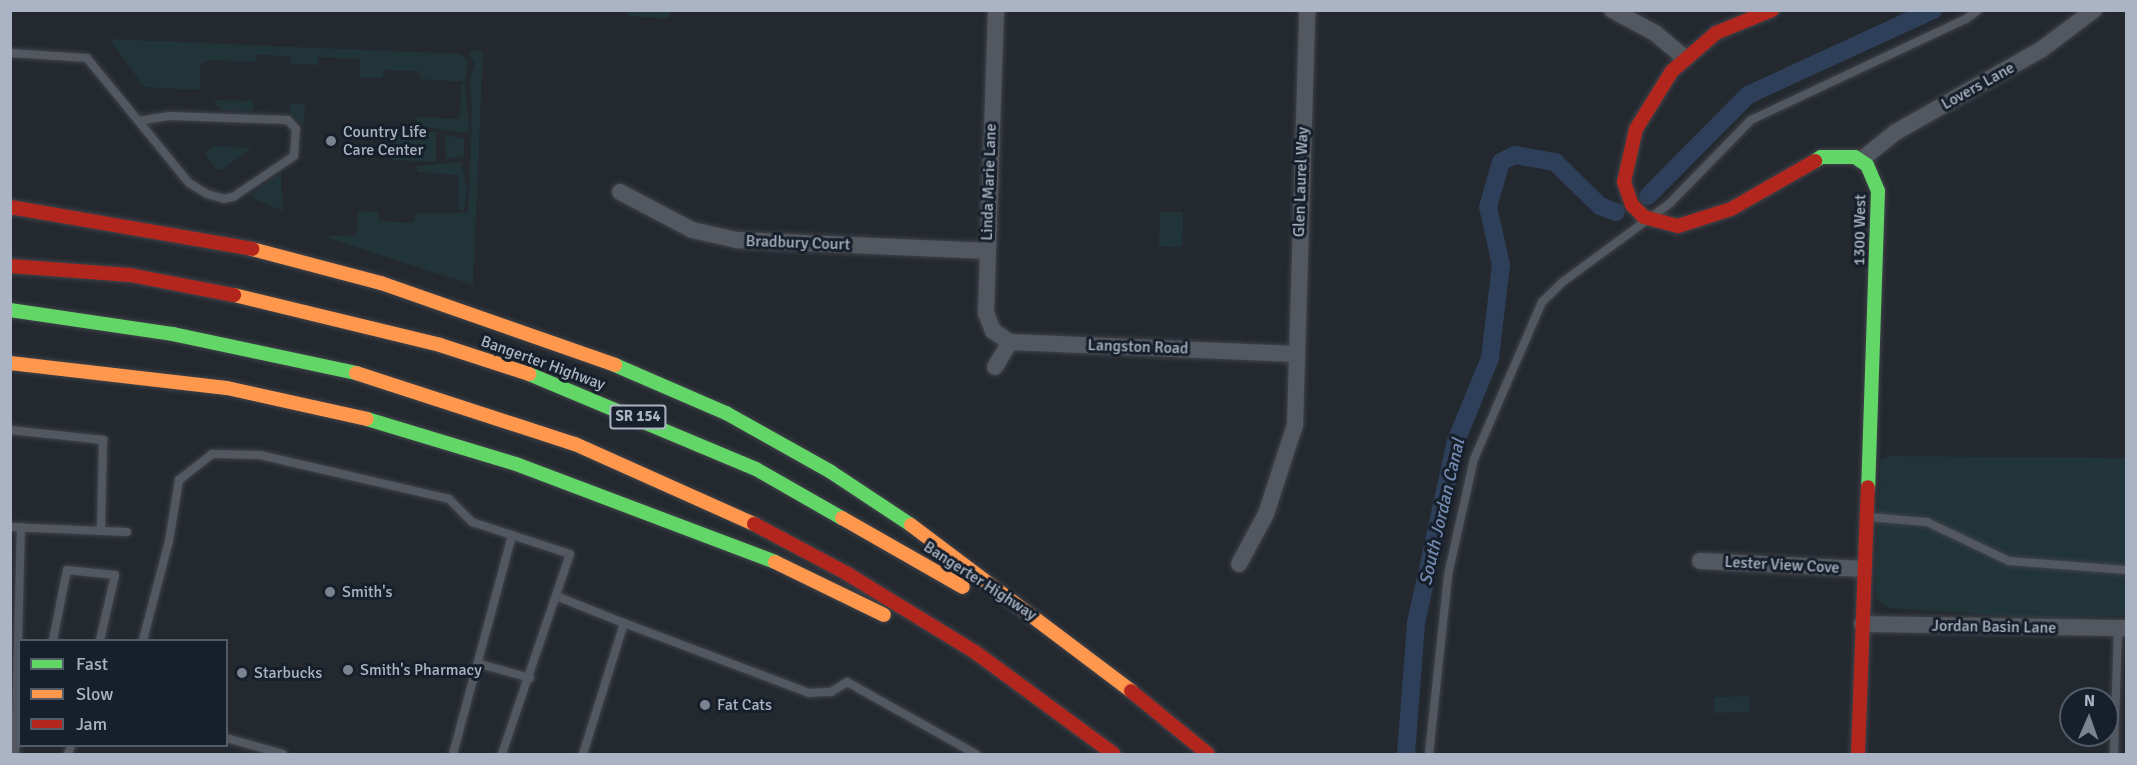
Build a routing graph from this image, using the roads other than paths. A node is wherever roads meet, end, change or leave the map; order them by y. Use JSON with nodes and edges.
{"nodes":[{"id":1,"x":996,"y":10,"type":"edge"},
{"id":2,"x":1307,"y":10,"type":"edge"},
{"id":3,"x":1612,"y":10,"type":"edge"},
{"id":4,"x":1772,"y":10,"type":"edge"},
{"id":5,"x":1978,"y":10,"type":"edge"},
{"id":6,"x":2094,"y":10,"type":"edge"},
{"id":7,"x":10,"y":53,"type":"edge"},
{"id":8,"x":1685,"y":57,"type":"junction"},
{"id":9,"x":138,"y":121,"type":"junction"},
{"id":10,"x":1861,"y":160,"type":"junction"},
{"id":11,"x":620,"y":192,"type":"dead end"},
{"id":12,"x":10,"y":207,"type":"edge"},
{"id":13,"x":1648,"y":219,"type":"junction"},
{"id":14,"x":987,"y":250,"type":"junction"},
{"id":15,"x":10,"y":266,"type":"edge"},
{"id":16,"x":10,"y":310,"type":"edge"},
{"id":17,"x":1010,"y":342,"type":"junction"},
{"id":18,"x":1296,"y":354,"type":"junction"},
{"id":19,"x":10,"y":363,"type":"edge"},
{"id":20,"x":995,"y":367,"type":"dead end"},
{"id":21,"x":10,"y":430,"type":"edge"},
{"id":22,"x":1866,"y":516,"type":"junction"},
{"id":23,"x":10,"y":527,"type":"edge"},
{"id":24,"x":21,"y":527,"type":"junction"},
{"id":25,"x":101,"y":531,"type":"junction"},
{"id":26,"x":127,"y":532,"type":"dead end"},
{"id":27,"x":512,"y":535,"type":"junction"},
{"id":28,"x":1700,"y":561,"type":"dead end"},
{"id":29,"x":1239,"y":564,"type":"dead end"},
{"id":30,"x":15,"y":565,"type":"edge"},
{"id":31,"x":1864,"y":569,"type":"junction"},
{"id":32,"x":2127,"y":570,"type":"edge"},
{"id":33,"x":556,"y":596,"type":"junction"},
{"id":34,"x":977,"y":596,"type":"dead end"},
{"id":35,"x":15,"y":597,"type":"edge"},
{"id":36,"x":624,"y":623,"type":"junction"},
{"id":37,"x":1016,"y":623,"type":"dead end"},
{"id":38,"x":1862,"y":624,"type":"junction"},
{"id":39,"x":2122,"y":628,"type":"edge"},
{"id":40,"x":53,"y":639,"type":"edge"},
{"id":41,"x":100,"y":639,"type":"edge"},
{"id":42,"x":143,"y":639,"type":"edge"},
{"id":43,"x":480,"y":664,"type":"junction"},
{"id":44,"x":2122,"y":665,"type":"edge"},
{"id":45,"x":14,"y":676,"type":"edge"},
{"id":46,"x":530,"y":678,"type":"junction"},
{"id":47,"x":18,"y":695,"type":"edge"},
{"id":48,"x":1045,"y":700,"type":"junction"},
{"id":49,"x":13,"y":721,"type":"edge"},
{"id":50,"x":228,"y":739,"type":"edge"},
{"id":51,"x":15,"y":754,"type":"edge"},
{"id":52,"x":283,"y":754,"type":"edge"},
{"id":53,"x":453,"y":754,"type":"edge"},
{"id":54,"x":502,"y":754,"type":"edge"},
{"id":55,"x":583,"y":754,"type":"edge"},
{"id":56,"x":976,"y":754,"type":"edge"},
{"id":57,"x":1114,"y":754,"type":"edge"},
{"id":58,"x":1190,"y":754,"type":"edge"},
{"id":59,"x":1208,"y":754,"type":"edge"},
{"id":60,"x":1429,"y":754,"type":"edge"},
{"id":61,"x":1858,"y":754,"type":"edge"},
{"id":62,"x":2114,"y":754,"type":"edge"}],
"edges":[{"from":1,"to":14,"type":"street","name":"Linda Marie Lane"},
{"from":2,"to":18,"type":"street","name":"Glen Laurel Way"},
{"from":3,"to":8,"type":"street"},
{"from":4,"to":8,"type":"main road"},
{"from":5,"to":13,"type":"lane"},
{"from":6,"to":10,"type":"street","name":"Lovers Lane"},
{"from":7,"to":9,"type":"lane"},
{"from":8,"to":13,"type":"main road"},
{"from":9,"to":9,"type":"lane"},
{"from":10,"to":13,"type":"main road"},
{"from":10,"to":22,"type":"main road","name":"1300 West"},
{"from":11,"to":14,"type":"street","name":"Bradbury Court"},
{"from":12,"to":59,"type":"main road"},
{"from":13,"to":60,"type":"lane"},
{"from":14,"to":17,"type":"street","name":"Linda Marie Lane"},
{"from":15,"to":34,"type":"main road","name":"Bangerter Highway","number":"SR 154"},
{"from":16,"to":48,"type":"main road"},
{"from":17,"to":18,"type":"street","name":"Langston Road"},
{"from":17,"to":20,"type":"street"},
{"from":18,"to":29,"type":"street","name":"Glen Laurel Way"},
{"from":19,"to":48,"type":"main road"},
{"from":21,"to":25,"type":"lane"},
{"from":22,"to":31,"type":"main road","name":"1300 West"},
{"from":22,"to":32,"type":"lane"},
{"from":23,"to":24,"type":"lane"},
{"from":24,"to":25,"type":"lane"},
{"from":24,"to":30,"type":"lane"},
{"from":25,"to":26,"type":"lane"},
{"from":27,"to":33,"type":"lane"},
{"from":27,"to":42,"type":"lane"},
{"from":27,"to":43,"type":"lane"},
{"from":28,"to":31,"type":"street","name":"Lester View Cove"},
{"from":30,"to":35,"type":"lane"},
{"from":31,"to":38,"type":"main road","name":"1300 West"},
{"from":33,"to":36,"type":"lane"},
{"from":33,"to":46,"type":"lane"},
{"from":35,"to":45,"type":"lane"},
{"from":36,"to":55,"type":"lane"},
{"from":36,"to":56,"type":"lane"},
{"from":37,"to":58,"type":"main road","name":"Bangerter Highway"},
{"from":38,"to":39,"type":"street","name":"Jordan Basin Lane"},
{"from":38,"to":61,"type":"main road","name":"1300 West"},
{"from":39,"to":44,"type":"lane"},
{"from":40,"to":41,"type":"lane"},
{"from":43,"to":46,"type":"lane"},
{"from":43,"to":53,"type":"lane"},
{"from":44,"to":62,"type":"lane"},
{"from":45,"to":47,"type":"lane"},
{"from":46,"to":54,"type":"lane"},
{"from":47,"to":49,"type":"lane"},
{"from":48,"to":57,"type":"main road"},
{"from":49,"to":51,"type":"lane"},
{"from":50,"to":52,"type":"lane"}]}
